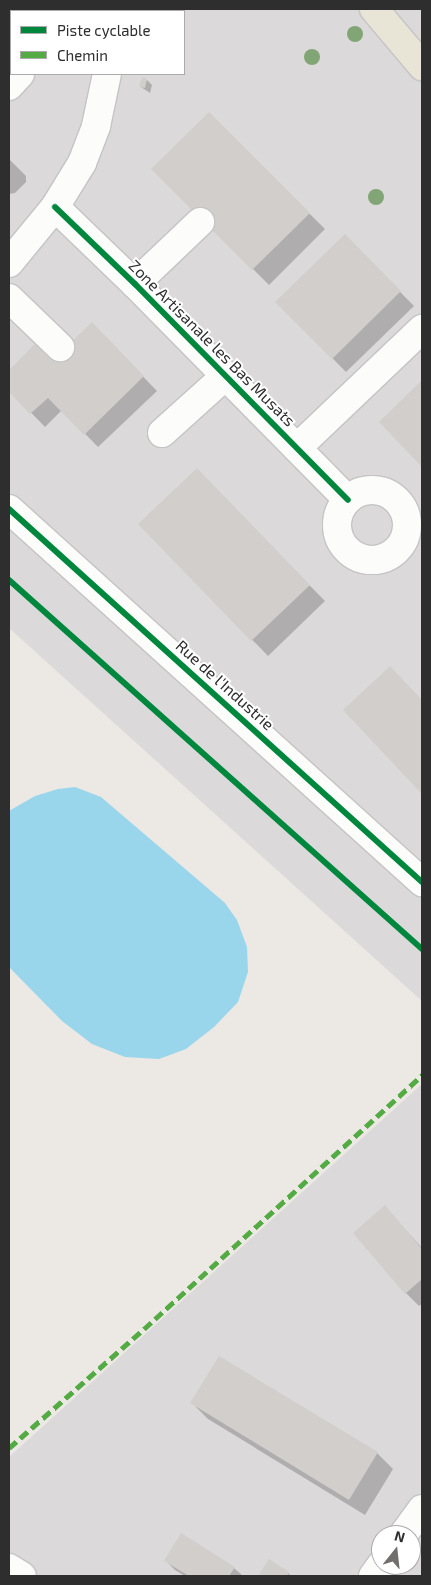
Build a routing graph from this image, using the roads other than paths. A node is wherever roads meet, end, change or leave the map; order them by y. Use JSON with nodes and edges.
{"nodes":[{"id":1,"x":374,"y":9,"type":"edge"},
{"id":2,"x":422,"y":66,"type":"edge"},
{"id":3,"x":19,"y":75,"type":"edge"},
{"id":4,"x":107,"y":75,"type":"edge"},
{"id":5,"x":9,"y":86,"type":"edge"},
{"id":6,"x":55,"y":207,"type":"junction"},
{"id":7,"x":200,"y":222,"type":"dead end"},
{"id":8,"x":9,"y":263,"type":"edge"},
{"id":9,"x":135,"y":284,"type":"junction"},
{"id":10,"x":9,"y":298,"type":"edge"},
{"id":11,"x":422,"y":329,"type":"edge"},
{"id":12,"x":60,"y":347,"type":"dead end"},
{"id":13,"x":225,"y":376,"type":"junction"},
{"id":14,"x":162,"y":433,"type":"dead end"},
{"id":15,"x":297,"y":448,"type":"junction"},
{"id":16,"x":348,"y":500,"type":"dead end"},
{"id":17,"x":9,"y":508,"type":"edge"},
{"id":18,"x":422,"y":882,"type":"edge"},
{"id":19,"x":422,"y":1509,"type":"edge"},
{"id":20,"x":410,"y":1525,"type":"edge"},
{"id":21,"x":9,"y":1568,"type":"edge"},
{"id":22,"x":22,"y":1576,"type":"edge"}],
"edges":[{"from":1,"to":2,"type":"main road"},
{"from":3,"to":5,"type":"street"},
{"from":4,"to":6,"type":"street"},
{"from":6,"to":8,"type":"street"},
{"from":6,"to":9,"type":"street","name":"Zone Artisanale les Bas Musats"},
{"from":7,"to":9,"type":"street"},
{"from":9,"to":13,"type":"street","name":"Zone Artisanale les Bas Musats"},
{"from":10,"to":12,"type":"street"},
{"from":11,"to":15,"type":"street"},
{"from":13,"to":14,"type":"street"},
{"from":13,"to":15,"type":"street","name":"Zone Artisanale les Bas Musats"},
{"from":15,"to":16,"type":"street","name":"Zone Artisanale les Bas Musats"},
{"from":17,"to":18,"type":"street","name":"Rue de l'Industrie"},
{"from":19,"to":20,"type":"street"},
{"from":21,"to":22,"type":"street"}]}
